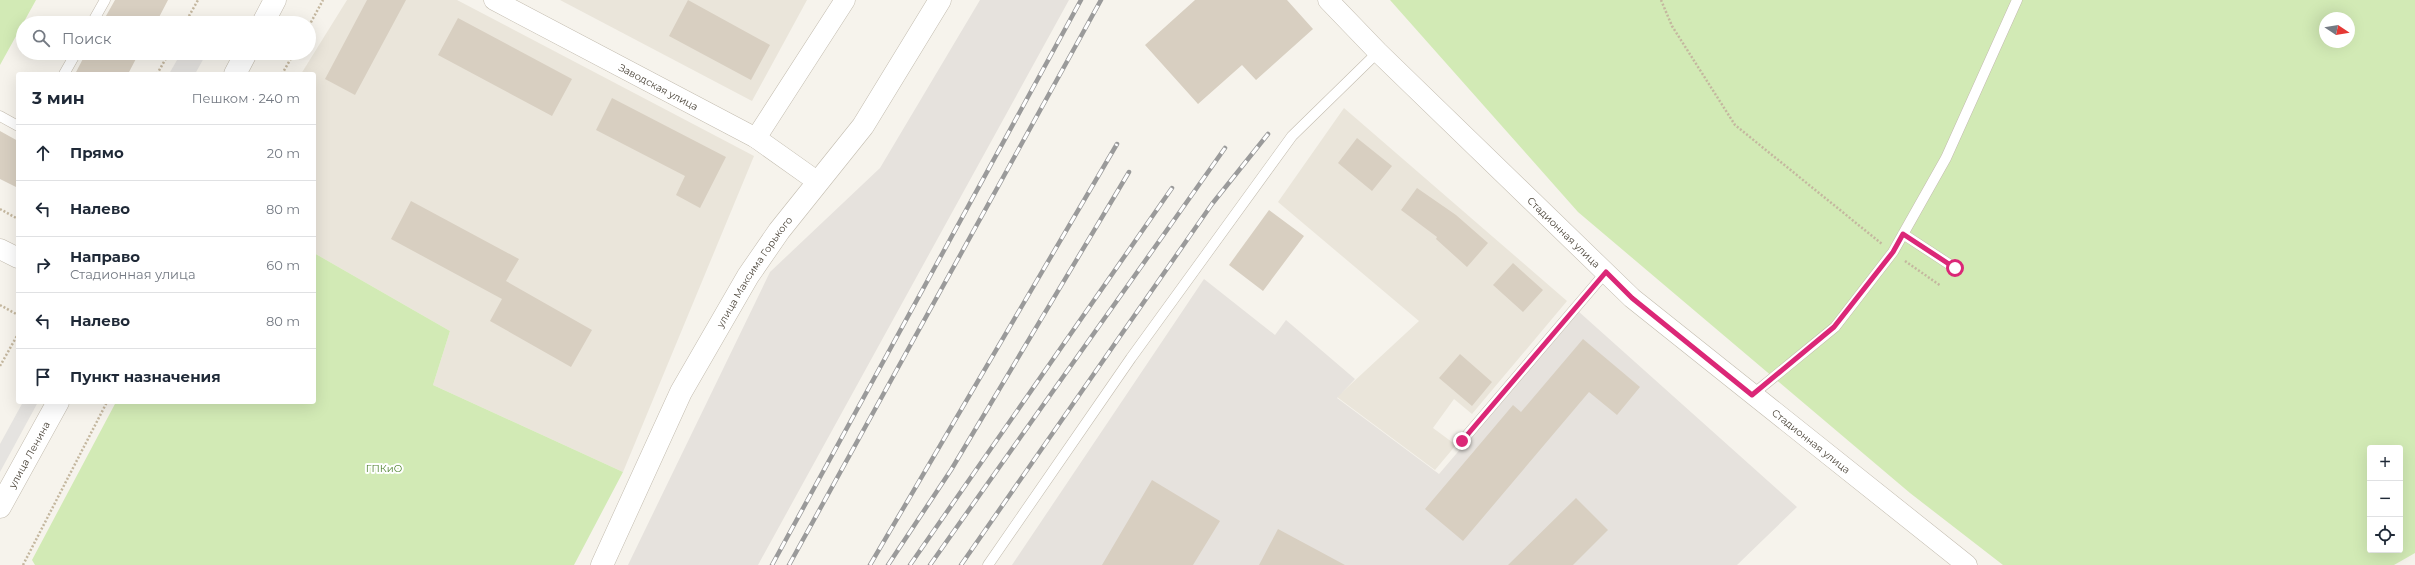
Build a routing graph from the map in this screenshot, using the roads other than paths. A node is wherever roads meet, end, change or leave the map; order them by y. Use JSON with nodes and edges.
{"nodes":[{"id":1,"x":105,"y":0,"type":"edge"},
{"id":2,"x":494,"y":0,"type":"edge"},
{"id":3,"x":845,"y":0,"type":"edge"},
{"id":4,"x":940,"y":0,"type":"edge"},
{"id":5,"x":1328,"y":0,"type":"edge"},
{"id":6,"x":2017,"y":0,"type":"edge"},
{"id":7,"x":273,"y":1,"type":"edge"},
{"id":8,"x":96,"y":16,"type":"edge"},
{"id":9,"x":266,"y":16,"type":"edge"},
{"id":10,"x":1378,"y":52,"type":"junction"},
{"id":11,"x":72,"y":60,"type":"edge"},
{"id":12,"x":242,"y":60,"type":"edge"},
{"id":13,"x":65,"y":72,"type":"edge"},
{"id":14,"x":236,"y":72,"type":"edge"},
{"id":15,"x":0,"y":116,"type":"edge"},
{"id":16,"x":16,"y":125,"type":"edge"},
{"id":17,"x":756,"y":138,"type":"junction"},
{"id":18,"x":818,"y":182,"type":"junction"},
{"id":19,"x":1903,"y":234,"type":"junction"},
{"id":20,"x":0,"y":248,"type":"edge"},
{"id":21,"x":16,"y":257,"type":"edge"},
{"id":22,"x":1955,"y":268,"type":"dead end"},
{"id":23,"x":1606,"y":272,"type":"junction"},
{"id":24,"x":1752,"y":395,"type":"junction"},
{"id":25,"x":57,"y":404,"type":"edge"},
{"id":26,"x":1462,"y":441,"type":"dead end"},
{"id":27,"x":0,"y":507,"type":"edge"},
{"id":28,"x":602,"y":565,"type":"edge"},
{"id":29,"x":988,"y":565,"type":"edge"},
{"id":30,"x":1967,"y":565,"type":"edge"}],
"edges":[{"from":1,"to":8,"type":"lane"},
{"from":2,"to":17,"type":"street","name":"Заводская улица"},
{"from":3,"to":17,"type":"street"},
{"from":4,"to":18,"type":"street","name":"улица Максима Горького"},
{"from":5,"to":10,"type":"street","name":"Стадионная улица"},
{"from":6,"to":19,"type":"lane"},
{"from":7,"to":9,"type":"street"},
{"from":10,"to":23,"type":"street","name":"Стадионная улица"},
{"from":10,"to":29,"type":"lane"},
{"from":11,"to":13,"type":"lane"},
{"from":12,"to":14,"type":"street"},
{"from":15,"to":16,"type":"lane"},
{"from":17,"to":18,"type":"street","name":"Заводская улица"},
{"from":18,"to":28,"type":"street","name":"улица Максима Горького"},
{"from":19,"to":22,"type":"lane"},
{"from":19,"to":24,"type":"lane"},
{"from":20,"to":21,"type":"street"},
{"from":23,"to":24,"type":"street","name":"Стадионная улица"},
{"from":23,"to":26,"type":"lane"},
{"from":24,"to":30,"type":"street","name":"Стадионная улица"},
{"from":25,"to":27,"type":"street","name":"улица Ленина"}]}
